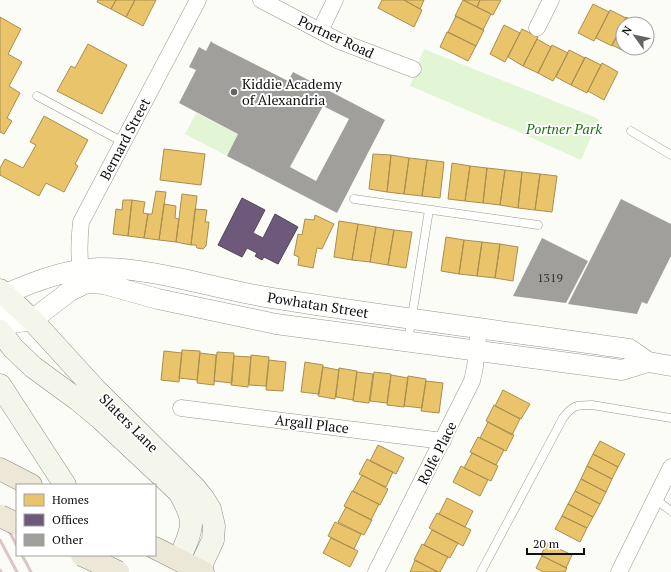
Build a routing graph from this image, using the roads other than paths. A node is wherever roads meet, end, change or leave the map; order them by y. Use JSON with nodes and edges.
{"nodes":[{"id":1,"x":198,"y":0,"type":"edge"},
{"id":2,"x":261,"y":0,"type":"edge"},
{"id":3,"x":335,"y":0,"type":"edge"},
{"id":4,"x":551,"y":0,"type":"edge"},
{"id":5,"x":537,"y":28,"type":"dead end"},
{"id":6,"x":320,"y":31,"type":"junction"},
{"id":7,"x":413,"y":69,"type":"dead end"},
{"id":8,"x":37,"y":96,"type":"dead end"},
{"id":9,"x":631,"y":131,"type":"dead end"},
{"id":10,"x":123,"y":142,"type":"junction"},
{"id":11,"x":671,"y":155,"type":"edge"},
{"id":12,"x":354,"y":199,"type":"dead end"},
{"id":13,"x":429,"y":210,"type":"junction"},
{"id":14,"x":538,"y":225,"type":"dead end"},
{"id":15,"x":82,"y":277,"type":"junction"},
{"id":16,"x":1,"y":298,"type":"edge"},
{"id":17,"x":412,"y":319,"type":"junction"},
{"id":18,"x":32,"y":320,"type":"junction"},
{"id":19,"x":0,"y":325,"type":"edge"},
{"id":20,"x":479,"y":328,"type":"junction"},
{"id":21,"x":0,"y":331,"type":"edge"},
{"id":22,"x":408,"y":341,"type":"junction"},
{"id":23,"x":477,"y":350,"type":"junction"},
{"id":24,"x":648,"y":362,"type":"junction"},
{"id":25,"x":671,"y":366,"type":"edge"},
{"id":26,"x":0,"y":385,"type":"edge"},
{"id":27,"x":181,"y":408,"type":"dead end"},
{"id":28,"x":671,"y":418,"type":"edge"},
{"id":29,"x":443,"y":441,"type":"junction"},
{"id":30,"x":671,"y":468,"type":"edge"},
{"id":31,"x":0,"y":469,"type":"edge"},
{"id":32,"x":30,"y":484,"type":"edge"},
{"id":33,"x":64,"y":484,"type":"edge"},
{"id":34,"x":655,"y":499,"type":"junction"},
{"id":35,"x":671,"y":511,"type":"edge"},
{"id":36,"x":0,"y":516,"type":"edge"},
{"id":37,"x":16,"y":524,"type":"edge"},
{"id":38,"x":156,"y":548,"type":"edge"},
{"id":39,"x":84,"y":556,"type":"edge"},
{"id":40,"x":109,"y":556,"type":"edge"},
{"id":41,"x":179,"y":560,"type":"junction"},
{"id":42,"x":200,"y":571,"type":"edge"},
{"id":43,"x":118,"y":572,"type":"edge"},
{"id":44,"x":376,"y":572,"type":"edge"},
{"id":45,"x":481,"y":572,"type":"edge"},
{"id":46,"x":619,"y":572,"type":"edge"}],
"edges":[{"from":1,"to":10,"type":"street","name":"Bernard Street"},
{"from":2,"to":6,"type":"street","name":"Portner Road"},
{"from":3,"to":6,"type":"street"},
{"from":4,"to":5,"type":"street"},
{"from":6,"to":7,"type":"street","name":"Portner Road"},
{"from":8,"to":10,"type":"lane"},
{"from":9,"to":11,"type":"lane"},
{"from":10,"to":15,"type":"street","name":"Bernard Street"},
{"from":12,"to":13,"type":"lane"},
{"from":13,"to":14,"type":"lane"},
{"from":13,"to":17,"type":"lane"},
{"from":15,"to":16,"type":"street","name":"Powhatan Street"},
{"from":15,"to":17,"type":"street","name":"Powhatan Street"},
{"from":15,"to":18,"type":"street","name":"Powhatan Street"},
{"from":15,"to":22,"type":"street","name":"Powhatan Street"},
{"from":16,"to":18,"type":"main road","name":"Slaters Lane"},
{"from":17,"to":20,"type":"street","name":"Powhatan Street"},
{"from":17,"to":22,"type":"lane"},
{"from":18,"to":19,"type":"street","name":"Powhatan Street"},
{"from":18,"to":42,"type":"main road","name":"Slaters Lane"},
{"from":20,"to":23,"type":"street","name":"Rolfe Place"},
{"from":20,"to":24,"type":"street","name":"Powhatan Street"},
{"from":21,"to":41,"type":"main road","name":"Slaters Lane"},
{"from":22,"to":23,"type":"street","name":"Powhatan Street"},
{"from":23,"to":24,"type":"street","name":"Powhatan Street"},
{"from":23,"to":29,"type":"street","name":"Rolfe Place"},
{"from":24,"to":25,"type":"street","name":"Powhatan Street"},
{"from":26,"to":33,"type":"main road"},
{"from":27,"to":29,"type":"street","name":"Argall Place"},
{"from":28,"to":45,"type":"lane"},
{"from":29,"to":44,"type":"street","name":"Rolfe Place"},
{"from":30,"to":34,"type":"street"},
{"from":31,"to":32,"type":"highway"},
{"from":34,"to":35,"type":"lane"},
{"from":34,"to":46,"type":"street"},
{"from":36,"to":37,"type":"highway","bridge":true},
{"from":38,"to":41,"type":"highway"},
{"from":39,"to":43,"type":"highway","bridge":true},
{"from":40,"to":43,"type":"main road"},
{"from":41,"to":42,"type":"highway"}]}
